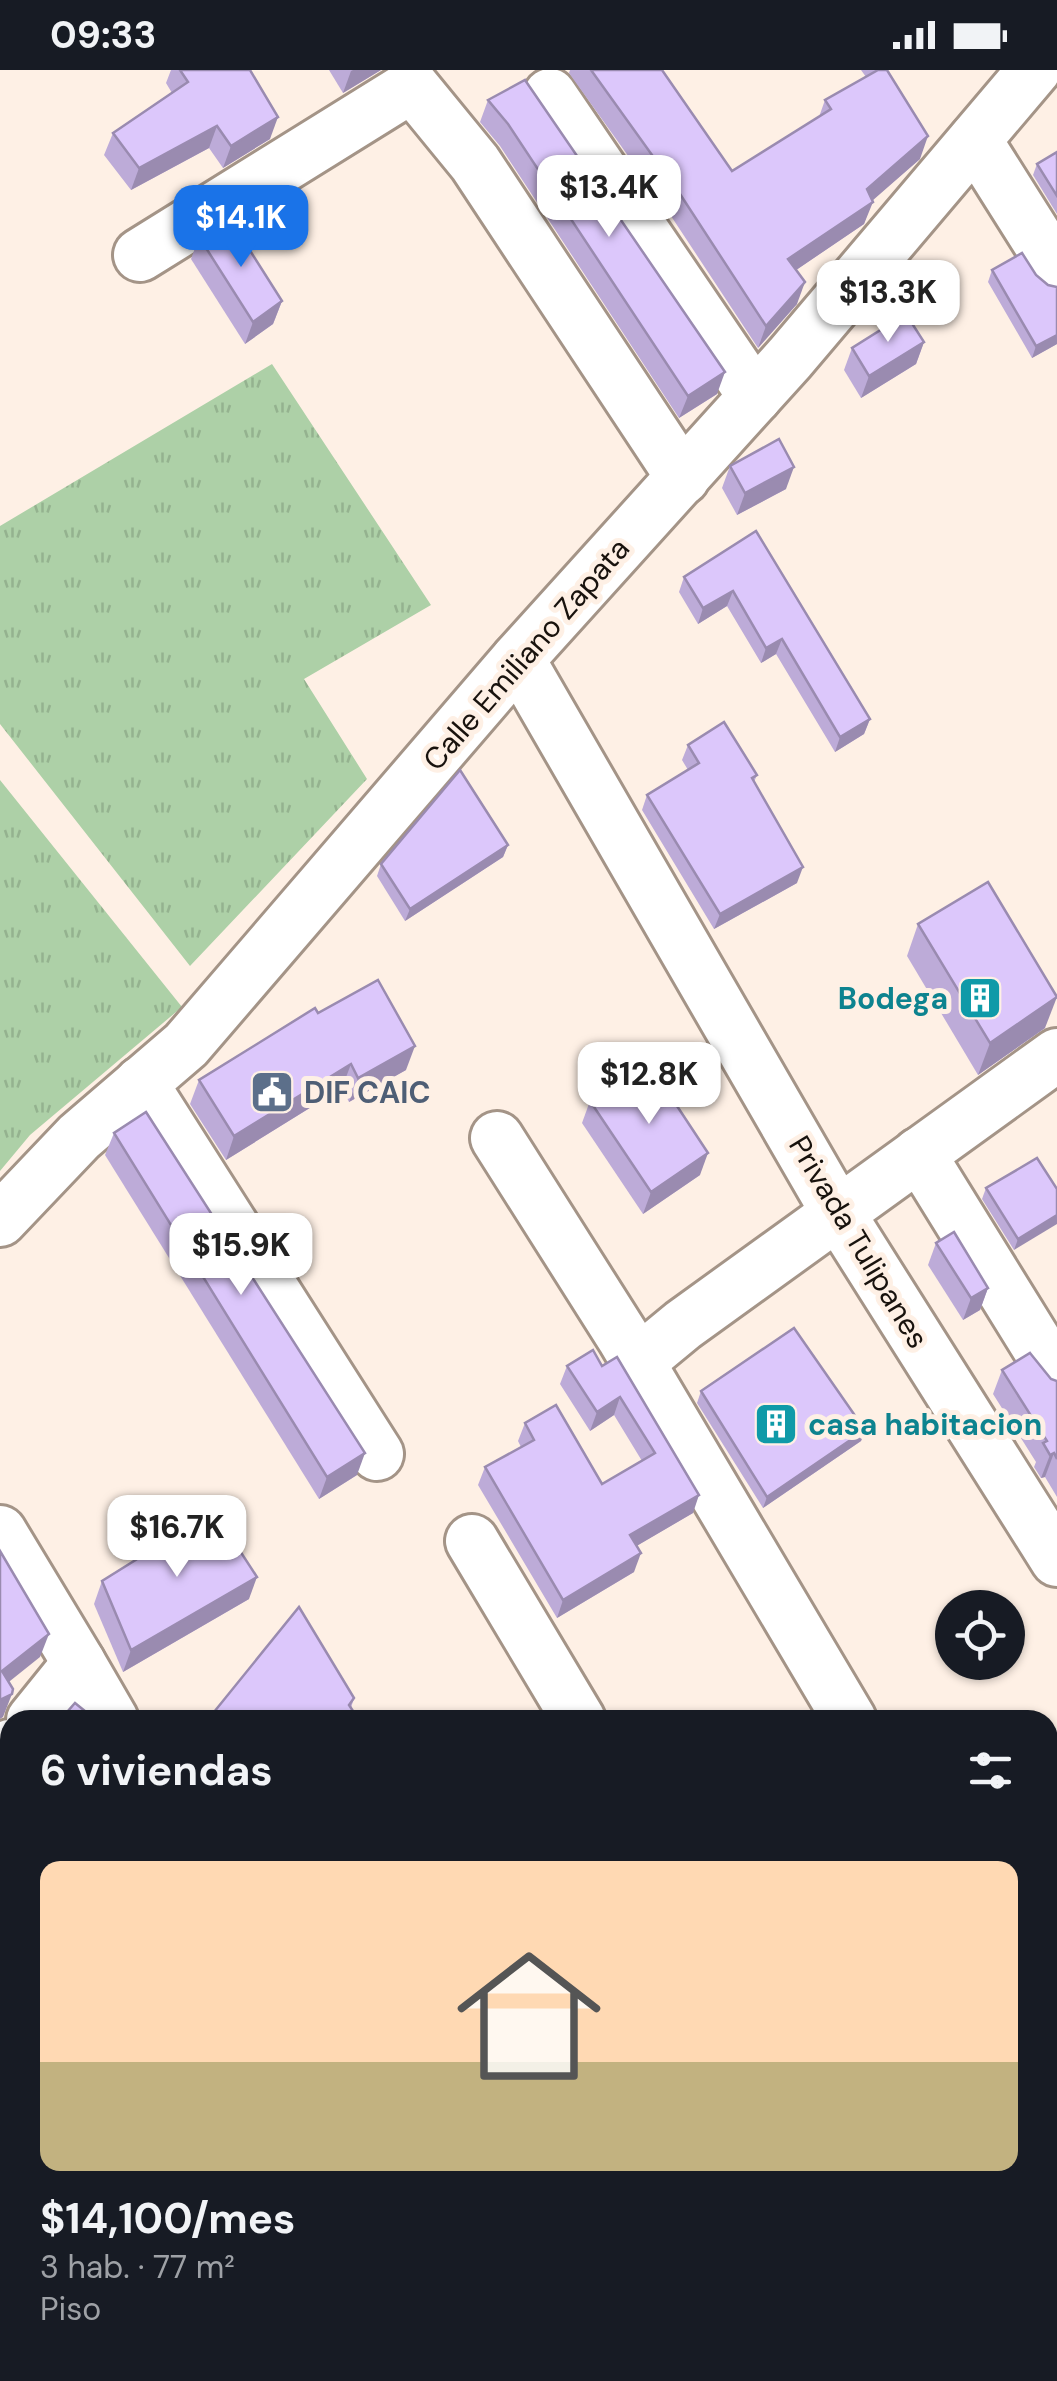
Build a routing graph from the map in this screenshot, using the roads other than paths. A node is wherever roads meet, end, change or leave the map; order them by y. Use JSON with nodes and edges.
{"nodes":[{"id":1,"x":1034,"y":70,"type":"edge"},
{"id":2,"x":550,"y":95,"type":"dead end"},
{"id":3,"x":976,"y":140,"type":"junction"},
{"id":4,"x":140,"y":255,"type":"dead end"},
{"id":5,"x":1057,"y":270,"type":"edge"},
{"id":6,"x":756,"y":397,"type":"junction"},
{"id":7,"x":683,"y":478,"type":"junction"},
{"id":8,"x":518,"y":659,"type":"junction"},
{"id":9,"x":1057,"y":1055,"type":"edge"},
{"id":10,"x":141,"y":1083,"type":"junction"},
{"id":11,"x":497,"y":1138,"type":"dead end"},
{"id":12,"x":918,"y":1154,"type":"junction"},
{"id":13,"x":838,"y":1213,"type":"junction"},
{"id":14,"x":0,"y":1220,"type":"edge"},
{"id":15,"x":637,"y":1363,"type":"junction"},
{"id":16,"x":1057,"y":1378,"type":"edge"},
{"id":17,"x":377,"y":1454,"type":"dead end"},
{"id":18,"x":0,"y":1532,"type":"edge"},
{"id":19,"x":472,"y":1541,"type":"dead end"},
{"id":20,"x":1057,"y":1560,"type":"edge"},
{"id":21,"x":80,"y":1662,"type":"junction"},
{"id":22,"x":41,"y":1710,"type":"edge"},
{"id":23,"x":106,"y":1710,"type":"edge"},
{"id":24,"x":574,"y":1710,"type":"edge"},
{"id":25,"x":844,"y":1710,"type":"edge"}],
"edges":[{"from":1,"to":3,"type":"street","name":"Calle Emiliano Zapata"},
{"from":2,"to":6,"type":"street"},
{"from":3,"to":5,"type":"street"},
{"from":3,"to":6,"type":"street","name":"Calle Emiliano Zapata"},
{"from":4,"to":7,"type":"street"},
{"from":6,"to":7,"type":"street","name":"Calle Emiliano Zapata"},
{"from":7,"to":8,"type":"street","name":"Calle Emiliano Zapata"},
{"from":8,"to":10,"type":"street","name":"Calle Emiliano Zapata"},
{"from":8,"to":13,"type":"street","name":"Privada Tulipanes"},
{"from":9,"to":12,"type":"street"},
{"from":10,"to":14,"type":"street","name":"Calle Emiliano Zapata"},
{"from":10,"to":17,"type":"street"},
{"from":11,"to":15,"type":"street"},
{"from":12,"to":13,"type":"street"},
{"from":12,"to":16,"type":"street"},
{"from":13,"to":15,"type":"street"},
{"from":13,"to":20,"type":"street","name":"Privada Tulipanes"},
{"from":15,"to":25,"type":"street"},
{"from":18,"to":21,"type":"street"},
{"from":19,"to":24,"type":"street"},
{"from":21,"to":22,"type":"street"},
{"from":21,"to":23,"type":"street"}]}
